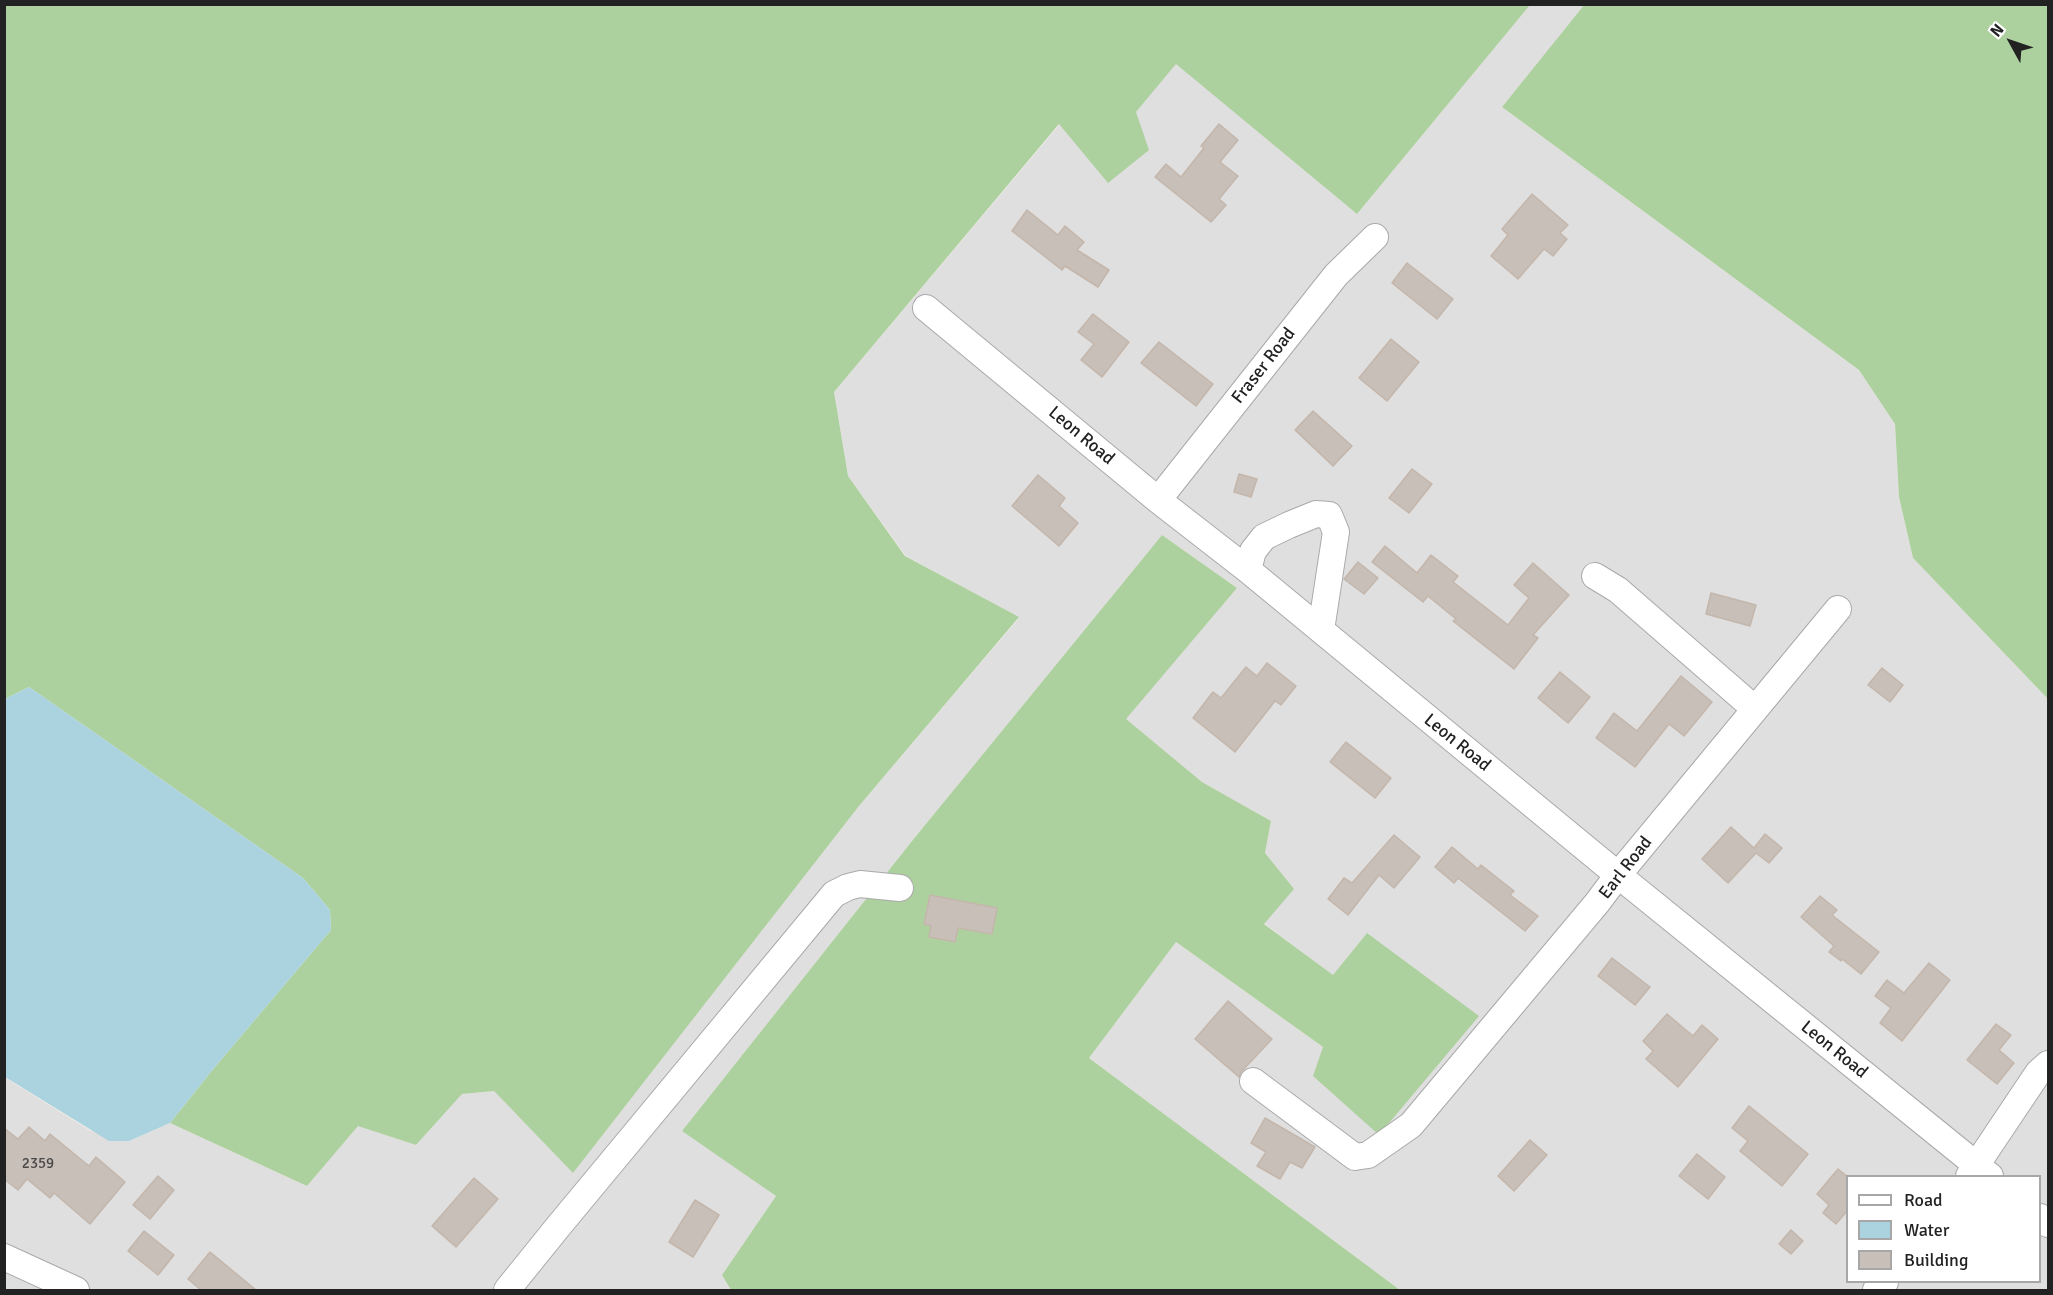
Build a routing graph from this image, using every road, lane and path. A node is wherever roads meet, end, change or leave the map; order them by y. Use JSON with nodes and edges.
{"nodes":[{"id":1,"x":1375,"y":237,"type":"dead end"},
{"id":2,"x":926,"y":308,"type":"dead end"},
{"id":3,"x":1158,"y":500,"type":"junction"},
{"id":4,"x":1248,"y":570,"type":"junction"},
{"id":5,"x":1594,"y":576,"type":"dead end"},
{"id":6,"x":1838,"y":609,"type":"dead end"},
{"id":7,"x":1321,"y":630,"type":"junction"},
{"id":8,"x":1755,"y":709,"type":"junction"},
{"id":9,"x":1618,"y":875,"type":"junction"},
{"id":10,"x":900,"y":888,"type":"dead end"},
{"id":11,"x":2049,"y":1064,"type":"edge"},
{"id":12,"x":1253,"y":1082,"type":"dead end"},
{"id":13,"x":1978,"y":1173,"type":"edge"},
{"id":14,"x":4,"y":1257,"type":"edge"},
{"id":15,"x":76,"y":1290,"type":"edge"},
{"id":16,"x":507,"y":1290,"type":"edge"}],
"edges":[{"from":1,"to":3,"type":"street","name":"Fraser Road"},
{"from":2,"to":3,"type":"street","name":"Leon Road"},
{"from":3,"to":4,"type":"street","name":"Leon Road"},
{"from":4,"to":7,"type":"street","name":"Leon Road"},
{"from":4,"to":7,"type":"street"},
{"from":5,"to":8,"type":"street"},
{"from":6,"to":8,"type":"street","name":"Earl Road"},
{"from":7,"to":9,"type":"street","name":"Leon Road"},
{"from":8,"to":9,"type":"street","name":"Earl Road"},
{"from":9,"to":12,"type":"street","name":"Earl Road"},
{"from":9,"to":13,"type":"street","name":"Leon Road"},
{"from":10,"to":16,"type":"street"},
{"from":11,"to":13,"type":"street"},
{"from":14,"to":15,"type":"street"}]}
